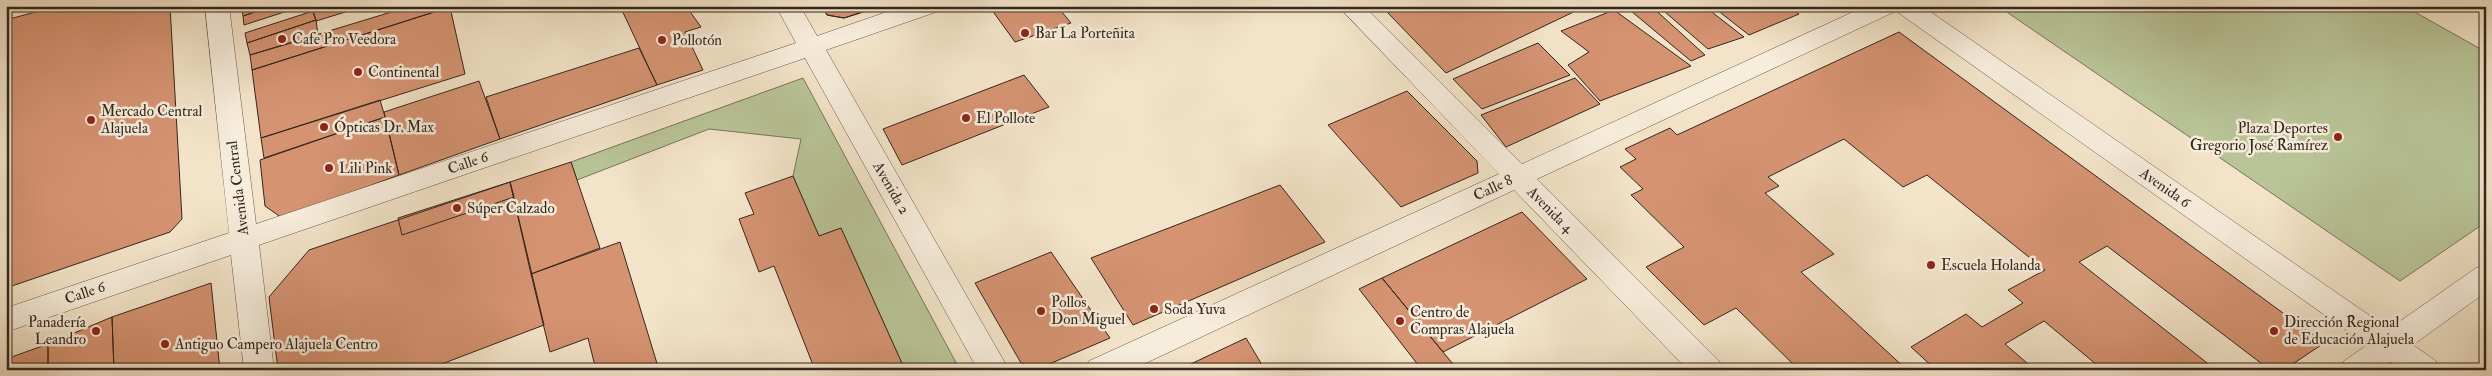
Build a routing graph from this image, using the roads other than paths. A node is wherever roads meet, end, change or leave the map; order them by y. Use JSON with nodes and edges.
{"nodes":[{"id":1,"x":217,"y":6,"type":"edge"},
{"id":2,"x":788,"y":6,"type":"edge"},
{"id":3,"x":930,"y":6,"type":"edge"},
{"id":4,"x":1350,"y":6,"type":"edge"},
{"id":5,"x":1887,"y":6,"type":"edge"},
{"id":6,"x":1905,"y":6,"type":"edge"},
{"id":7,"x":811,"y":47,"type":"junction"},
{"id":8,"x":1517,"y":177,"type":"junction"},
{"id":9,"x":244,"y":239,"type":"junction"},
{"id":10,"x":2486,"y":276,"type":"edge"},
{"id":11,"x":6,"y":320,"type":"edge"},
{"id":12,"x":2390,"y":345,"type":"junction"},
{"id":13,"x":259,"y":370,"type":"edge"},
{"id":14,"x":994,"y":370,"type":"edge"},
{"id":15,"x":1100,"y":370,"type":"edge"},
{"id":16,"x":1708,"y":370,"type":"edge"},
{"id":17,"x":2355,"y":370,"type":"edge"},
{"id":18,"x":2425,"y":370,"type":"edge"}],
"edges":[{"from":1,"to":9,"type":"street","name":"Avenida Central"},
{"from":2,"to":7,"type":"street","name":"Avenida 2"},
{"from":3,"to":7,"type":"street","name":"Calle 6"},
{"from":4,"to":8,"type":"street","name":"Avenida 4"},
{"from":5,"to":8,"type":"street","name":"Calle 8"},
{"from":6,"to":12,"type":"street","name":"Avenida 6"},
{"from":7,"to":9,"type":"street","name":"Calle 6"},
{"from":7,"to":14,"type":"street","name":"Avenida 2"},
{"from":8,"to":15,"type":"street","name":"Calle 8"},
{"from":8,"to":16,"type":"street","name":"Avenida 4"},
{"from":9,"to":11,"type":"street","name":"Calle 6"},
{"from":9,"to":13,"type":"street","name":"Avenida Central"},
{"from":10,"to":12,"type":"street"},
{"from":12,"to":17,"type":"street"},
{"from":12,"to":18,"type":"street","name":"Avenida 6"}]}
